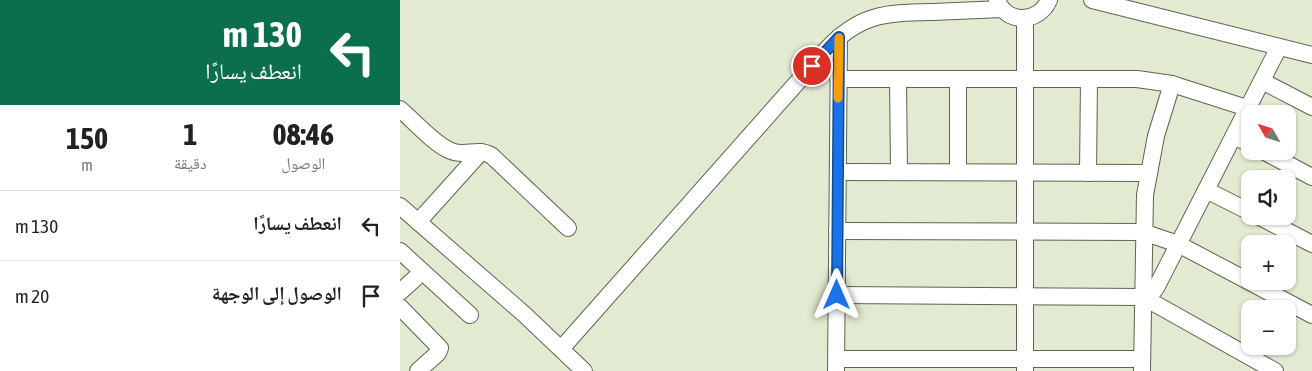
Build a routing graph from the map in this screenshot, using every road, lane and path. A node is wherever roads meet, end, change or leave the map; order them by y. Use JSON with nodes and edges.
{"nodes":[{"id":1,"x":1049,"y":0,"type":"edge"},
{"id":2,"x":1092,"y":0,"type":"edge"},
{"id":3,"x":1000,"y":5,"type":"edge"},
{"id":4,"x":1026,"y":18,"type":"junction"},
{"id":5,"x":839,"y":37,"type":"junction"},
{"id":6,"x":1279,"y":46,"type":"junction"},
{"id":7,"x":1312,"y":55,"type":"edge"},
{"id":8,"x":838,"y":79,"type":"junction"},
{"id":9,"x":898,"y":79,"type":"junction"},
{"id":10,"x":958,"y":79,"type":"junction"},
{"id":11,"x":1024,"y":79,"type":"junction"},
{"id":12,"x":1089,"y":79,"type":"junction"},
{"id":13,"x":1262,"y":81,"type":"junction"},
{"id":14,"x":1172,"y":84,"type":"junction"},
{"id":15,"x":1250,"y":105,"type":"edge"},
{"id":16,"x":1241,"y":106,"type":"edge"},
{"id":17,"x":1312,"y":107,"type":"edge"},
{"id":18,"x":400,"y":110,"type":"edge"},
{"id":19,"x":1241,"y":122,"type":"edge"},
{"id":20,"x":1234,"y":136,"type":"junction"},
{"id":21,"x":1241,"y":140,"type":"edge"},
{"id":22,"x":482,"y":152,"type":"junction"},
{"id":23,"x":1280,"y":160,"type":"edge"},
{"id":24,"x":838,"y":172,"type":"junction"},
{"id":25,"x":899,"y":172,"type":"junction"},
{"id":26,"x":958,"y":172,"type":"junction"},
{"id":27,"x":1025,"y":173,"type":"junction"},
{"id":28,"x":1088,"y":173,"type":"junction"},
{"id":29,"x":1148,"y":173,"type":"junction"},
{"id":30,"x":1312,"y":177,"type":"edge"},
{"id":31,"x":1206,"y":190,"type":"junction"},
{"id":32,"x":400,"y":206,"type":"edge"},
{"id":33,"x":1241,"y":208,"type":"edge"},
{"id":34,"x":418,"y":222,"type":"junction"},
{"id":35,"x":1275,"y":225,"type":"edge"},
{"id":36,"x":568,"y":228,"type":"dead end"},
{"id":37,"x":837,"y":231,"type":"junction"},
{"id":38,"x":1026,"y":231,"type":"junction"},
{"id":39,"x":1143,"y":232,"type":"junction"},
{"id":40,"x":1178,"y":244,"type":"junction"},
{"id":41,"x":1312,"y":244,"type":"edge"},
{"id":42,"x":400,"y":251,"type":"edge"},
{"id":43,"x":422,"y":272,"type":"junction"},
{"id":44,"x":400,"y":292,"type":"edge"},
{"id":45,"x":837,"y":295,"type":"junction"},
{"id":46,"x":1025,"y":297,"type":"junction"},
{"id":47,"x":1143,"y":297,"type":"junction"},
{"id":48,"x":400,"y":307,"type":"edge"},
{"id":49,"x":470,"y":315,"type":"dead end"},
{"id":50,"x":1312,"y":315,"type":"edge"},
{"id":51,"x":561,"y":349,"type":"junction"},
{"id":52,"x":836,"y":365,"type":"edge"},
{"id":53,"x":1025,"y":365,"type":"edge"},
{"id":54,"x":1143,"y":368,"type":"edge"},
{"id":55,"x":418,"y":371,"type":"edge"},
{"id":56,"x":584,"y":371,"type":"edge"},
{"id":57,"x":1275,"y":371,"type":"edge"}],
"edges":[{"from":1,"to":4,"type":"street"},
{"from":2,"to":6,"type":"street"},
{"from":3,"to":4,"type":"street"},
{"from":3,"to":5,"type":"street"},
{"from":4,"to":11,"type":"street"},
{"from":5,"to":8,"type":"street"},
{"from":5,"to":51,"type":"street"},
{"from":6,"to":7,"type":"street"},
{"from":6,"to":13,"type":"street"},
{"from":8,"to":9,"type":"street"},
{"from":8,"to":24,"type":"street"},
{"from":9,"to":10,"type":"street"},
{"from":9,"to":25,"type":"street"},
{"from":10,"to":11,"type":"street"},
{"from":10,"to":26,"type":"street"},
{"from":11,"to":12,"type":"street"},
{"from":11,"to":27,"type":"street"},
{"from":12,"to":14,"type":"street"},
{"from":12,"to":28,"type":"street"},
{"from":13,"to":15,"type":"street"},
{"from":13,"to":17,"type":"street"},
{"from":14,"to":16,"type":"street"},
{"from":14,"to":29,"type":"street"},
{"from":18,"to":22,"type":"street"},
{"from":19,"to":20,"type":"street"},
{"from":20,"to":21,"type":"street"},
{"from":20,"to":31,"type":"street"},
{"from":22,"to":34,"type":"street"},
{"from":22,"to":36,"type":"street"},
{"from":23,"to":30,"type":"street"},
{"from":24,"to":25,"type":"street"},
{"from":24,"to":37,"type":"street"},
{"from":25,"to":26,"type":"street"},
{"from":26,"to":27,"type":"street"},
{"from":27,"to":28,"type":"street"},
{"from":27,"to":38,"type":"street"},
{"from":28,"to":29,"type":"street"},
{"from":29,"to":39,"type":"street"},
{"from":31,"to":33,"type":"street"},
{"from":31,"to":40,"type":"street"},
{"from":32,"to":34,"type":"street"},
{"from":34,"to":51,"type":"street"},
{"from":35,"to":41,"type":"street"},
{"from":37,"to":38,"type":"street"},
{"from":37,"to":45,"type":"street"},
{"from":38,"to":39,"type":"street"},
{"from":38,"to":46,"type":"street"},
{"from":39,"to":40,"type":"street"},
{"from":39,"to":47,"type":"street"},
{"from":40,"to":47,"type":"street"},
{"from":40,"to":50,"type":"street"},
{"from":42,"to":43,"type":"street"},
{"from":43,"to":44,"type":"street"},
{"from":43,"to":49,"type":"street"},
{"from":45,"to":46,"type":"street"},
{"from":45,"to":52,"type":"street"},
{"from":46,"to":47,"type":"street"},
{"from":46,"to":53,"type":"street"},
{"from":47,"to":54,"type":"street"},
{"from":47,"to":57,"type":"street"},
{"from":48,"to":55,"type":"street"},
{"from":51,"to":56,"type":"street"},
{"from":52,"to":53,"type":"street"},
{"from":53,"to":54,"type":"street"}]}
